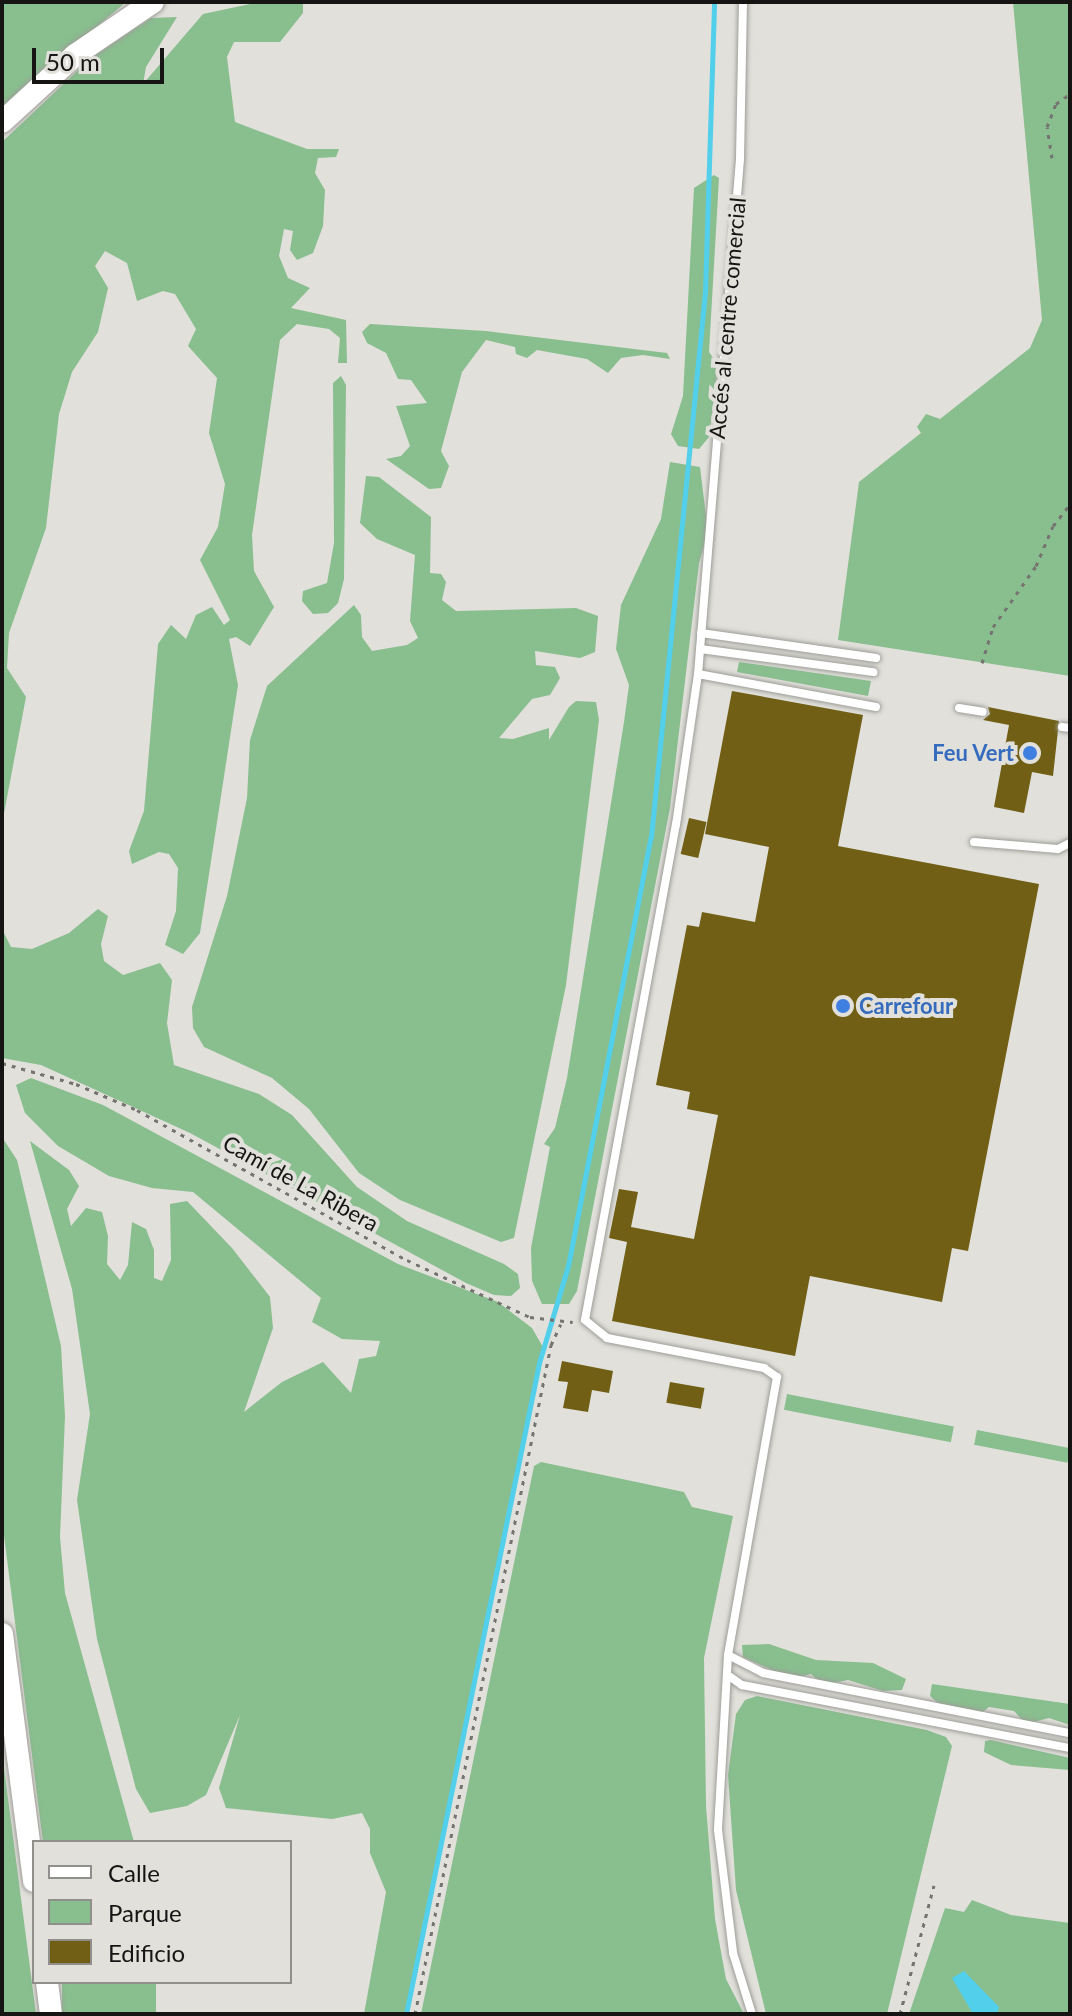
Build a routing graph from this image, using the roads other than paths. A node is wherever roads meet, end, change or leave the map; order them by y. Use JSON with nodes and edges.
{"nodes":[{"id":1,"x":153,"y":2,"type":"edge"},
{"id":2,"x":743,"y":2,"type":"edge"},
{"id":3,"x":2,"y":122,"type":"edge"},
{"id":4,"x":701,"y":633,"type":"junction"},
{"id":5,"x":700,"y":649,"type":"junction"},
{"id":6,"x":876,"y":658,"type":"dead end"},
{"id":7,"x":873,"y":672,"type":"dead end"},
{"id":8,"x":698,"y":674,"type":"junction"},
{"id":9,"x":876,"y":707,"type":"dead end"},
{"id":10,"x":959,"y":708,"type":"dead end"},
{"id":11,"x":983,"y":712,"type":"dead end"},
{"id":12,"x":974,"y":842,"type":"dead end"},
{"id":13,"x":1070,"y":843,"type":"edge"},
{"id":14,"x":2,"y":1634,"type":"edge"},
{"id":15,"x":728,"y":1655,"type":"junction"},
{"id":16,"x":729,"y":1676,"type":"junction"},
{"id":17,"x":1070,"y":1733,"type":"edge"},
{"id":18,"x":1070,"y":1748,"type":"edge"},
{"id":19,"x":32,"y":1866,"type":"edge"},
{"id":20,"x":47,"y":1984,"type":"edge"},
{"id":21,"x":51,"y":2014,"type":"edge"},
{"id":22,"x":752,"y":2014,"type":"edge"}],
"edges":[{"from":1,"to":3,"type":"main road"},
{"from":2,"to":4,"type":"lane","name":"Accés al centre comercial"},
{"from":4,"to":5,"type":"lane","name":"Accés al centre comercial"},
{"from":4,"to":6,"type":"lane"},
{"from":5,"to":7,"type":"lane"},
{"from":5,"to":8,"type":"lane","name":"Accés al centre comercial"},
{"from":8,"to":9,"type":"lane"},
{"from":8,"to":15,"type":"lane","name":"Accés al centre comercial"},
{"from":10,"to":11,"type":"lane"},
{"from":12,"to":13,"type":"lane"},
{"from":14,"to":19,"type":"main road"},
{"from":15,"to":16,"type":"lane"},
{"from":15,"to":17,"type":"lane"},
{"from":16,"to":18,"type":"lane"},
{"from":16,"to":22,"type":"lane"},
{"from":20,"to":21,"type":"main road"}]}
